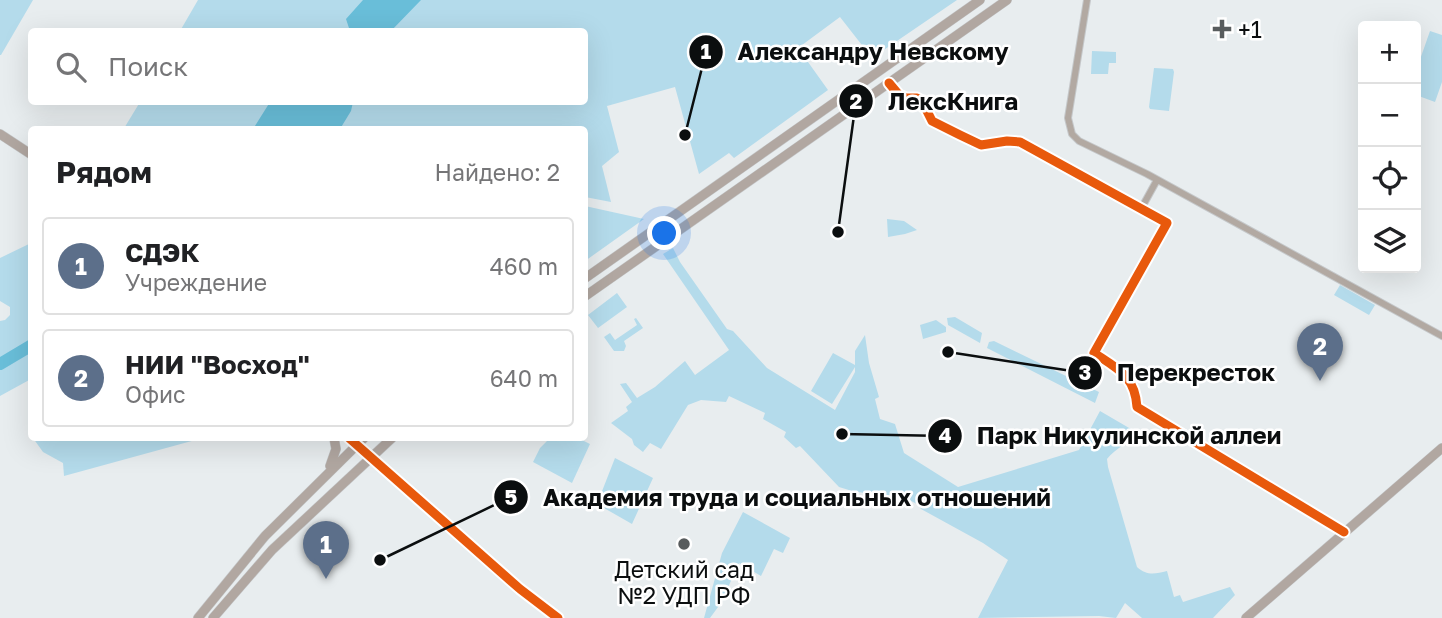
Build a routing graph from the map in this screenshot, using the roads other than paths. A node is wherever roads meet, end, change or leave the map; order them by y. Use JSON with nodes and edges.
{"nodes":[{"id":1,"x":980,"y":0,"type":"edge"},
{"id":2,"x":1007,"y":0,"type":"edge"},
{"id":3,"x":1087,"y":0,"type":"edge"},
{"id":4,"x":889,"y":83,"type":"junction"},
{"id":5,"x":840,"y":97,"type":"junction"},
{"id":6,"x":850,"y":111,"type":"junction"},
{"id":7,"x":0,"y":134,"type":"edge"},
{"id":8,"x":28,"y":152,"type":"edge"},
{"id":9,"x":1157,"y":180,"type":"junction"},
{"id":10,"x":689,"y":205,"type":"junction"},
{"id":11,"x":1141,"y":209,"type":"junction"},
{"id":12,"x":698,"y":218,"type":"junction"},
{"id":13,"x":588,"y":276,"type":"edge"},
{"id":14,"x":588,"y":294,"type":"edge"},
{"id":15,"x":1442,"y":336,"type":"edge"},
{"id":16,"x":334,"y":441,"type":"edge"},
{"id":17,"x":355,"y":441,"type":"edge"},
{"id":18,"x":357,"y":441,"type":"edge"},
{"id":19,"x":388,"y":441,"type":"edge"},
{"id":20,"x":1442,"y":448,"type":"edge"},
{"id":21,"x":370,"y":456,"type":"junction"},
{"id":22,"x":327,"y":473,"type":"junction"},
{"id":23,"x":1344,"y":532,"type":"junction"},
{"id":24,"x":198,"y":618,"type":"edge"},
{"id":25,"x":213,"y":618,"type":"edge"},
{"id":26,"x":558,"y":618,"type":"edge"},
{"id":27,"x":1246,"y":618,"type":"edge"}],
"edges":[{"from":1,"to":5,"type":"main road"},
{"from":2,"to":4,"type":"main road"},
{"from":3,"to":9,"type":"street"},
{"from":4,"to":6,"type":"main road"},
{"from":4,"to":11,"type":"street"},
{"from":5,"to":6,"type":"street"},
{"from":5,"to":10,"type":"main road"},
{"from":6,"to":12,"type":"main road"},
{"from":7,"to":8,"type":"main road"},
{"from":9,"to":11,"type":"street"},
{"from":9,"to":15,"type":"street"},
{"from":10,"to":12,"type":"street"},
{"from":10,"to":13,"type":"main road"},
{"from":11,"to":23,"type":"street"},
{"from":12,"to":14,"type":"main road"},
{"from":16,"to":22,"type":"main road"},
{"from":17,"to":22,"type":"main road"},
{"from":18,"to":21,"type":"main road"},
{"from":19,"to":21,"type":"main road"},
{"from":20,"to":23,"type":"main road"},
{"from":21,"to":25,"type":"main road"},
{"from":21,"to":26,"type":"main road"},
{"from":22,"to":24,"type":"main road"},
{"from":23,"to":27,"type":"main road"}]}
